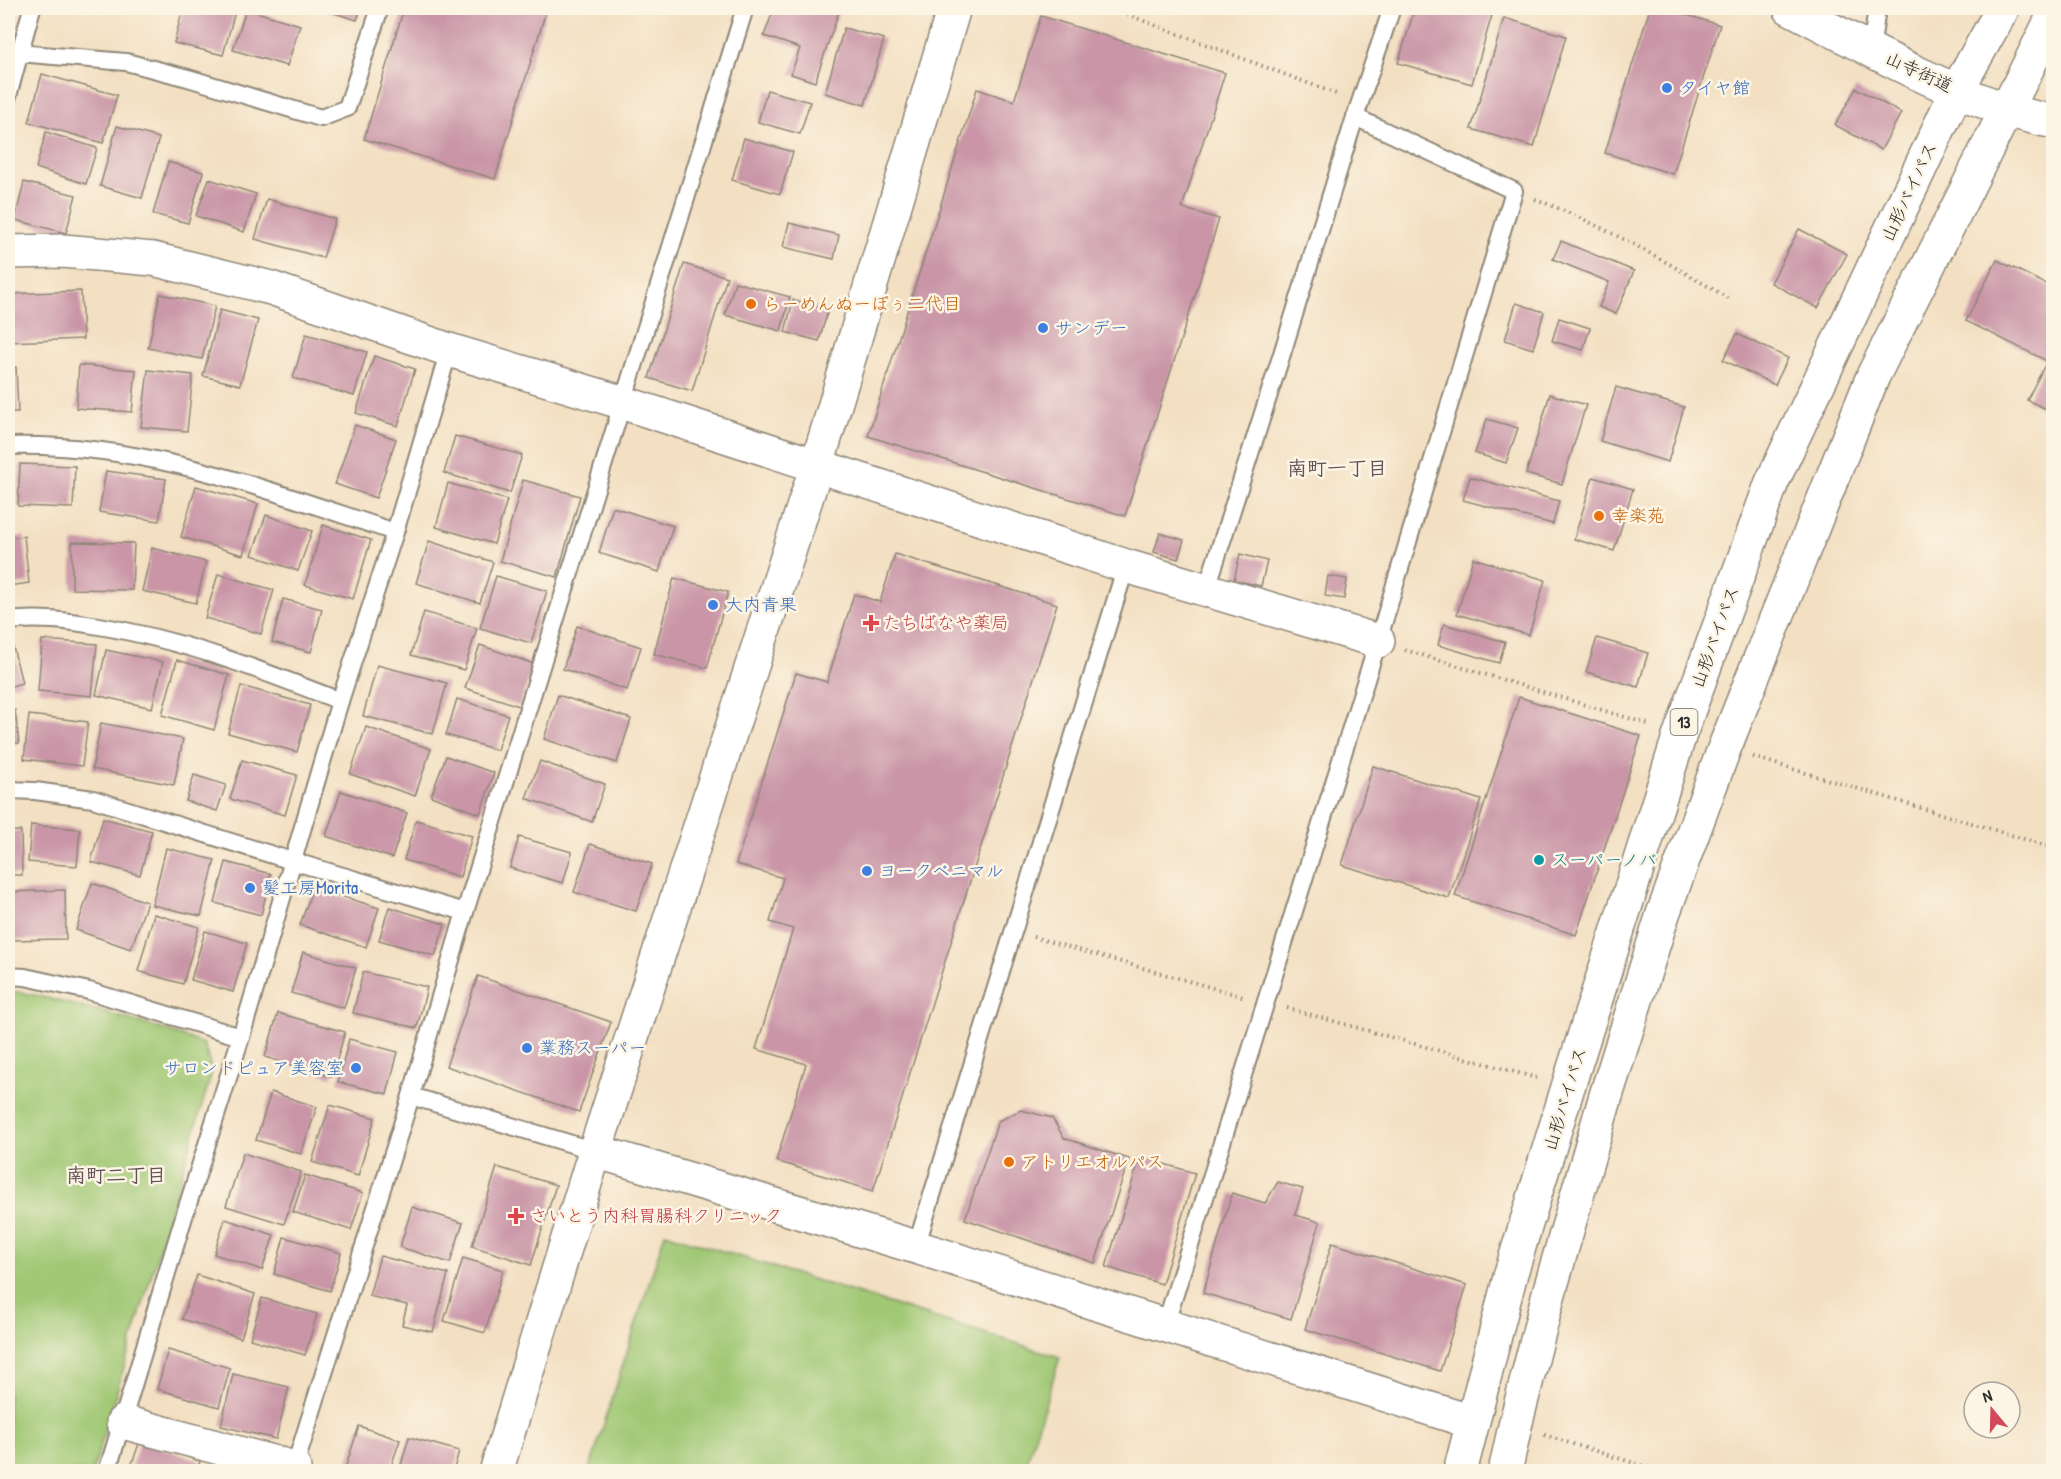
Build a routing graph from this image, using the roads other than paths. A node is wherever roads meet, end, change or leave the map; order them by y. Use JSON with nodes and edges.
{"nodes":[{"id":1,"x":32,"y":8,"type":"edge"},
{"id":2,"x":380,"y":8,"type":"edge"},
{"id":3,"x":745,"y":8,"type":"edge"},
{"id":4,"x":954,"y":8,"type":"edge"},
{"id":5,"x":1392,"y":8,"type":"edge"},
{"id":6,"x":1790,"y":8,"type":"edge"},
{"id":7,"x":1877,"y":8,"type":"edge"},
{"id":8,"x":2003,"y":8,"type":"edge"},
{"id":9,"x":2054,"y":15,"type":"edge"},
{"id":10,"x":1872,"y":51,"type":"junction"},
{"id":11,"x":13,"y":53,"type":"edge"},
{"id":12,"x":1958,"y":90,"type":"junction"},
{"id":13,"x":8,"y":96,"type":"edge"},
{"id":14,"x":1358,"y":110,"type":"junction"},
{"id":15,"x":2006,"y":110,"type":"junction"},
{"id":16,"x":2054,"y":122,"type":"edge"},
{"id":17,"x":8,"y":252,"type":"edge"},
{"id":18,"x":449,"y":350,"type":"junction"},
{"id":19,"x":624,"y":403,"type":"junction"},
{"id":20,"x":8,"y":446,"type":"edge"},
{"id":21,"x":817,"y":465,"type":"junction"},
{"id":22,"x":395,"y":532,"type":"junction"},
{"id":23,"x":1126,"y":566,"type":"junction"},
{"id":24,"x":1206,"y":591,"type":"junction"},
{"id":25,"x":8,"y":621,"type":"edge"},
{"id":26,"x":1378,"y":641,"type":"junction"},
{"id":27,"x":340,"y":701,"type":"junction"},
{"id":28,"x":8,"y":790,"type":"edge"},
{"id":29,"x":292,"y":861,"type":"junction"},
{"id":30,"x":465,"y":912,"type":"junction"},
{"id":31,"x":8,"y":976,"type":"edge"},
{"id":32,"x":241,"y":1036,"type":"junction"},
{"id":33,"x":411,"y":1096,"type":"junction"},
{"id":34,"x":595,"y":1151,"type":"junction"},
{"id":35,"x":916,"y":1247,"type":"junction"},
{"id":36,"x":1165,"y":1326,"type":"junction"},
{"id":37,"x":123,"y":1422,"type":"junction"},
{"id":38,"x":1472,"y":1422,"type":"junction"},
{"id":39,"x":294,"y":1470,"type":"edge"},
{"id":40,"x":107,"y":1472,"type":"edge"},
{"id":41,"x":496,"y":1472,"type":"edge"},
{"id":42,"x":1460,"y":1472,"type":"edge"},
{"id":43,"x":1505,"y":1472,"type":"edge"}],
"edges":[{"from":1,"to":11,"type":"lane"},
{"from":2,"to":11,"type":"lane"},
{"from":3,"to":19,"type":"lane"},
{"from":4,"to":21,"type":"main road"},
{"from":5,"to":14,"type":"lane"},
{"from":6,"to":10,"type":"main road","name":"山寺街道"},
{"from":7,"to":10,"type":"lane"},
{"from":8,"to":12,"type":"main road","name":"山形バイパス","number":"13"},
{"from":9,"to":15,"type":"main road"},
{"from":10,"to":12,"type":"main road","name":"山寺街道"},
{"from":11,"to":13,"type":"lane"},
{"from":12,"to":15,"type":"main road","name":"山寺街道"},
{"from":12,"to":38,"type":"main road","name":"山形バイパス","number":"13"},
{"from":14,"to":24,"type":"lane"},
{"from":14,"to":26,"type":"lane"},
{"from":15,"to":16,"type":"main road","name":"山寺街道"},
{"from":15,"to":43,"type":"main road"},
{"from":17,"to":18,"type":"main road"},
{"from":18,"to":19,"type":"main road"},
{"from":18,"to":22,"type":"lane"},
{"from":19,"to":21,"type":"main road"},
{"from":19,"to":30,"type":"lane"},
{"from":20,"to":22,"type":"lane"},
{"from":21,"to":23,"type":"main road"},
{"from":21,"to":34,"type":"main road"},
{"from":22,"to":27,"type":"lane"},
{"from":23,"to":24,"type":"main road"},
{"from":23,"to":35,"type":"lane"},
{"from":24,"to":26,"type":"main road"},
{"from":25,"to":27,"type":"lane"},
{"from":26,"to":36,"type":"lane"},
{"from":27,"to":29,"type":"lane"},
{"from":28,"to":29,"type":"lane"},
{"from":29,"to":30,"type":"lane"},
{"from":29,"to":32,"type":"lane"},
{"from":30,"to":33,"type":"lane"},
{"from":31,"to":32,"type":"lane"},
{"from":32,"to":37,"type":"lane"},
{"from":33,"to":34,"type":"lane"},
{"from":33,"to":39,"type":"lane"},
{"from":34,"to":35,"type":"main road"},
{"from":34,"to":41,"type":"main road"},
{"from":35,"to":36,"type":"main road"},
{"from":36,"to":38,"type":"main road"},
{"from":37,"to":39,"type":"main road"},
{"from":37,"to":40,"type":"lane"},
{"from":38,"to":42,"type":"main road","name":"山形バイパス","number":"13"}]}
